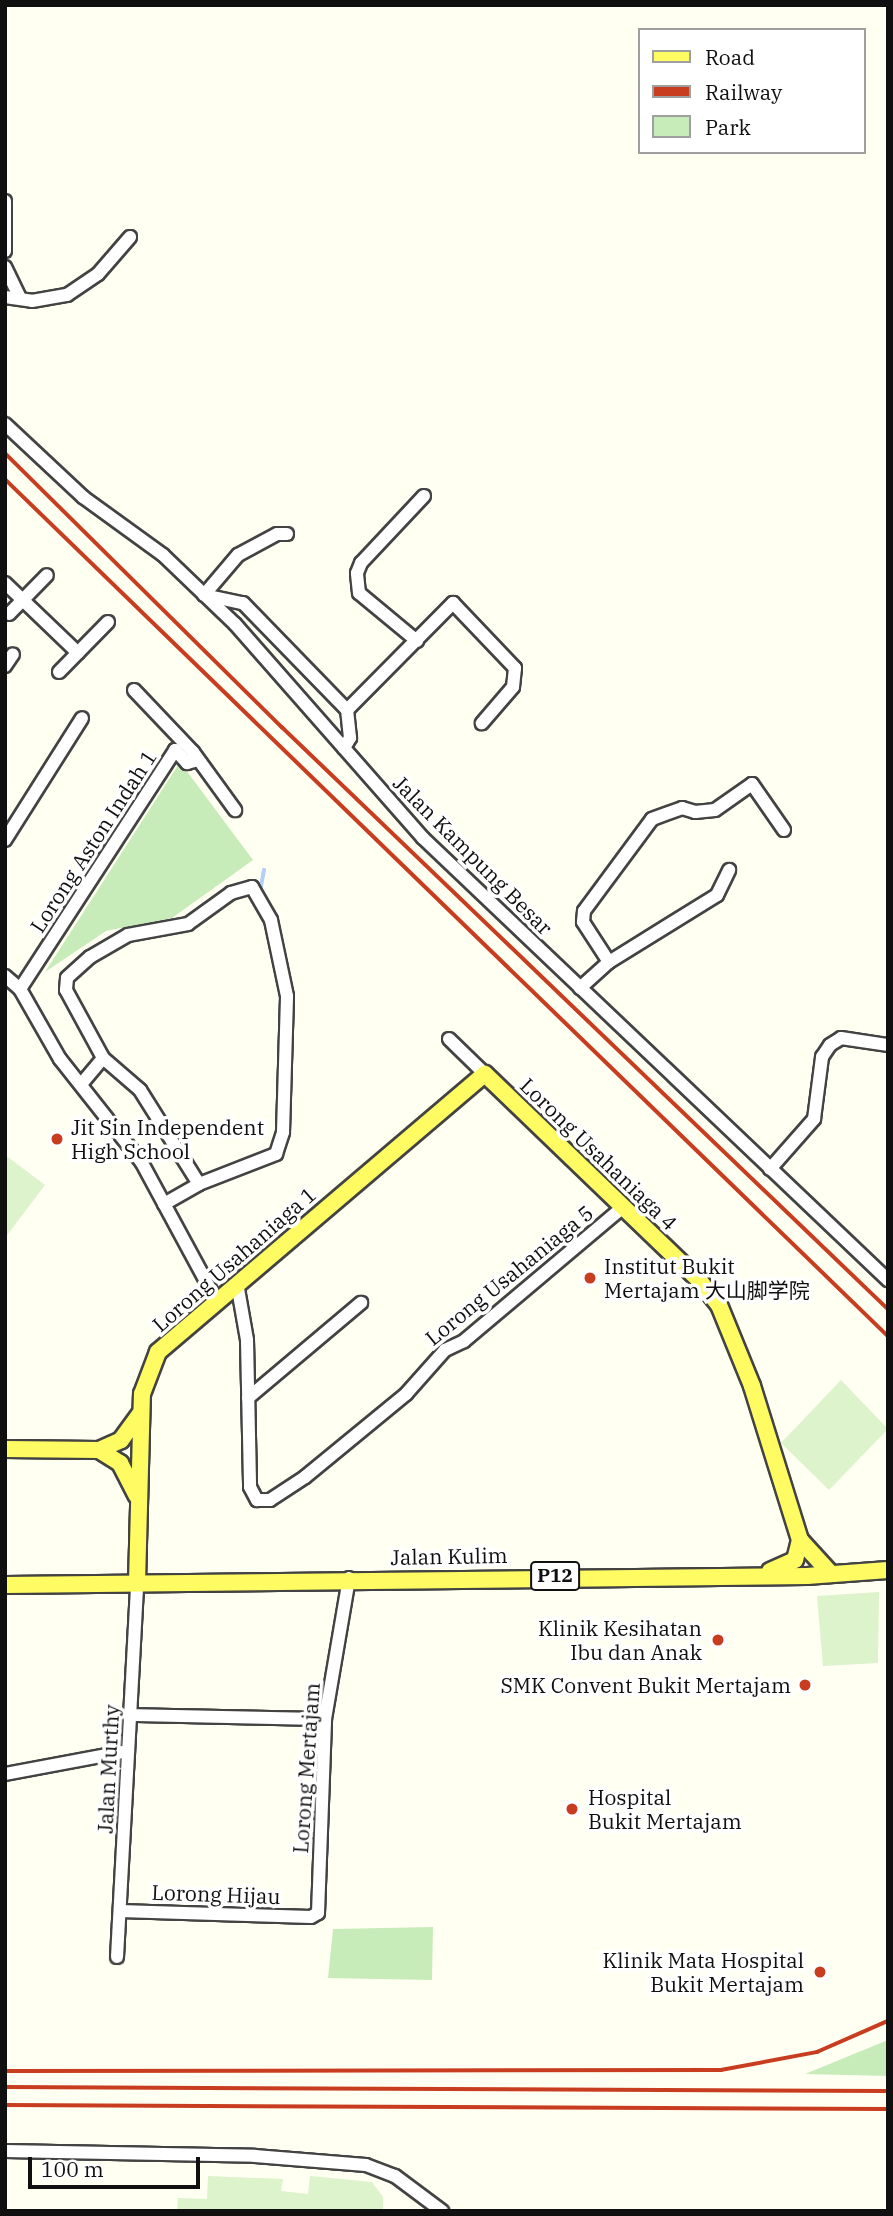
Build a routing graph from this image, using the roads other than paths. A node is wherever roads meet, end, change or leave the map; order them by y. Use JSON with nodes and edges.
{"nodes":[{"id":1,"x":5,"y":201,"type":"edge"},
{"id":2,"x":130,"y":237,"type":"dead end"},
{"id":3,"x":5,"y":251,"type":"edge"},
{"id":4,"x":5,"y":267,"type":"edge"},
{"id":5,"x":19,"y":296,"type":"junction"},
{"id":6,"x":5,"y":297,"type":"edge"},
{"id":7,"x":5,"y":424,"type":"edge"},
{"id":8,"x":424,"y":496,"type":"dead end"},
{"id":9,"x":287,"y":534,"type":"dead end"},
{"id":10,"x":47,"y":575,"type":"dead end"},
{"id":11,"x":5,"y":583,"type":"edge"},
{"id":12,"x":204,"y":595,"type":"junction"},
{"id":13,"x":23,"y":599,"type":"junction"},
{"id":14,"x":9,"y":614,"type":"dead end"},
{"id":15,"x":108,"y":622,"type":"dead end"},
{"id":16,"x":417,"y":641,"type":"junction"},
{"id":17,"x":78,"y":653,"type":"junction"},
{"id":18,"x":13,"y":654,"type":"dead end"},
{"id":19,"x":5,"y":666,"type":"edge"},
{"id":20,"x":59,"y":673,"type":"dead end"},
{"id":21,"x":134,"y":690,"type":"dead end"},
{"id":22,"x":347,"y":710,"type":"junction"},
{"id":23,"x":82,"y":718,"type":"dead end"},
{"id":24,"x":482,"y":723,"type":"dead end"},
{"id":25,"x":344,"y":748,"type":"junction"},
{"id":26,"x":198,"y":760,"type":"junction"},
{"id":27,"x":235,"y":810,"type":"dead end"},
{"id":28,"x":784,"y":830,"type":"dead end"},
{"id":29,"x":5,"y":840,"type":"edge"},
{"id":30,"x":729,"y":870,"type":"dead end"},
{"id":31,"x":609,"y":962,"type":"junction"},
{"id":32,"x":5,"y":976,"type":"edge"},
{"id":33,"x":580,"y":988,"type":"junction"},
{"id":34,"x":20,"y":989,"type":"junction"},
{"id":35,"x":449,"y":1039,"type":"dead end"},
{"id":36,"x":888,"y":1045,"type":"edge"},
{"id":37,"x":103,"y":1058,"type":"junction"},
{"id":38,"x":485,"y":1074,"type":"junction"},
{"id":39,"x":83,"y":1082,"type":"junction"},
{"id":40,"x":770,"y":1169,"type":"junction"},
{"id":41,"x":199,"y":1184,"type":"junction"},
{"id":42,"x":164,"y":1204,"type":"junction"},
{"id":43,"x":623,"y":1207,"type":"junction"},
{"id":44,"x":888,"y":1280,"type":"edge"},
{"id":45,"x":237,"y":1283,"type":"junction"},
{"id":46,"x":216,"y":1300,"type":"junction"},
{"id":47,"x":361,"y":1303,"type":"dead end"},
{"id":48,"x":248,"y":1398,"type":"junction"},
{"id":49,"x":142,"y":1409,"type":"junction"},
{"id":50,"x":5,"y":1450,"type":"edge"},
{"id":51,"x":99,"y":1450,"type":"junction"},
{"id":52,"x":140,"y":1505,"type":"junction"},
{"id":53,"x":800,"y":1540,"type":"junction"},
{"id":54,"x":881,"y":1570,"type":"edge"},
{"id":55,"x":761,"y":1573,"type":"junction"},
{"id":56,"x":831,"y":1574,"type":"junction"},
{"id":57,"x":349,"y":1578,"type":"junction"},
{"id":58,"x":137,"y":1583,"type":"junction"},
{"id":59,"x":5,"y":1585,"type":"edge"},
{"id":60,"x":131,"y":1715,"type":"junction"},
{"id":61,"x":325,"y":1719,"type":"junction"},
{"id":62,"x":128,"y":1751,"type":"junction"},
{"id":63,"x":5,"y":1774,"type":"edge"},
{"id":64,"x":120,"y":1911,"type":"junction"},
{"id":65,"x":311,"y":1917,"type":"joint"},
{"id":66,"x":117,"y":1957,"type":"dead end"},
{"id":67,"x":5,"y":2151,"type":"edge"},
{"id":68,"x":442,"y":2211,"type":"edge"}],
"edges":[{"from":1,"to":3,"type":"street"},
{"from":2,"to":5,"type":"street"},
{"from":4,"to":5,"type":"street"},
{"from":5,"to":6,"type":"street"},
{"from":7,"to":12,"type":"street","name":"Jalan Kampung Besar"},
{"from":8,"to":16,"type":"street"},
{"from":9,"to":12,"type":"street"},
{"from":10,"to":13,"type":"street"},
{"from":11,"to":13,"type":"street"},
{"from":12,"to":22,"type":"street"},
{"from":12,"to":25,"type":"street","name":"Jalan Kampung Besar"},
{"from":13,"to":14,"type":"street"},
{"from":13,"to":17,"type":"street"},
{"from":15,"to":17,"type":"street"},
{"from":16,"to":22,"type":"street"},
{"from":16,"to":24,"type":"street"},
{"from":17,"to":20,"type":"street"},
{"from":18,"to":19,"type":"street"},
{"from":21,"to":26,"type":"street"},
{"from":22,"to":25,"type":"street"},
{"from":23,"to":29,"type":"street"},
{"from":25,"to":33,"type":"street","name":"Jalan Kampung Besar"},
{"from":26,"to":27,"type":"street"},
{"from":26,"to":34,"type":"street","name":"Lorong Aston Indah 1"},
{"from":28,"to":31,"type":"street"},
{"from":30,"to":31,"type":"street"},
{"from":31,"to":33,"type":"street"},
{"from":32,"to":34,"type":"street"},
{"from":33,"to":40,"type":"street","name":"Jalan Kampung Besar"},
{"from":34,"to":39,"type":"street"},
{"from":35,"to":38,"type":"street","name":"Lorong Usahaniaga 4"},
{"from":36,"to":40,"type":"street"},
{"from":37,"to":39,"type":"street"},
{"from":37,"to":41,"type":"street"},
{"from":37,"to":41,"type":"street"},
{"from":38,"to":43,"type":"main road","name":"Lorong Usahaniaga 4"},
{"from":38,"to":45,"type":"main road","name":"Lorong Usahaniaga 1"},
{"from":39,"to":42,"type":"street"},
{"from":40,"to":44,"type":"street","name":"Jalan Kampung Besar"},
{"from":41,"to":42,"type":"street"},
{"from":42,"to":46,"type":"street"},
{"from":43,"to":48,"type":"street","name":"Lorong Usahaniaga 5"},
{"from":43,"to":53,"type":"main road","name":"Lorong Usahaniaga 4"},
{"from":45,"to":46,"type":"main road","name":"Lorong Usahaniaga 1"},
{"from":45,"to":48,"type":"street"},
{"from":46,"to":49,"type":"main road","name":"Lorong Usahaniaga 1"},
{"from":47,"to":48,"type":"street"},
{"from":49,"to":51,"type":"main road"},
{"from":49,"to":52,"type":"main road","name":"Lorong Usahaniaga 1"},
{"from":50,"to":51,"type":"main road"},
{"from":51,"to":52,"type":"main road"},
{"from":52,"to":58,"type":"main road","name":"Lorong Usahaniaga 1"},
{"from":53,"to":55,"type":"main road"},
{"from":53,"to":56,"type":"main road"},
{"from":54,"to":56,"type":"main road","name":"Jalan Kulim","number":"P12"},
{"from":55,"to":56,"type":"main road","name":"Jalan Kulim","number":"P12"},
{"from":55,"to":57,"type":"main road","name":"Jalan Kulim","number":"P12"},
{"from":57,"to":58,"type":"main road","name":"Jalan Kulim","number":"P12"},
{"from":57,"to":61,"type":"street","name":"Lorong Mertajam"},
{"from":58,"to":59,"type":"main road","name":"Jalan Kulim"},
{"from":58,"to":60,"type":"street","name":"Jalan Murthy"},
{"from":60,"to":61,"type":"street"},
{"from":60,"to":62,"type":"street","name":"Jalan Murthy"},
{"from":61,"to":65,"type":"street","name":"Lorong Mertajam"},
{"from":62,"to":63,"type":"street"},
{"from":62,"to":64,"type":"street","name":"Jalan Murthy"},
{"from":64,"to":65,"type":"street","name":"Lorong Hijau"},
{"from":64,"to":66,"type":"street","name":"Jalan Murthy"},
{"from":67,"to":68,"type":"street"}]}
